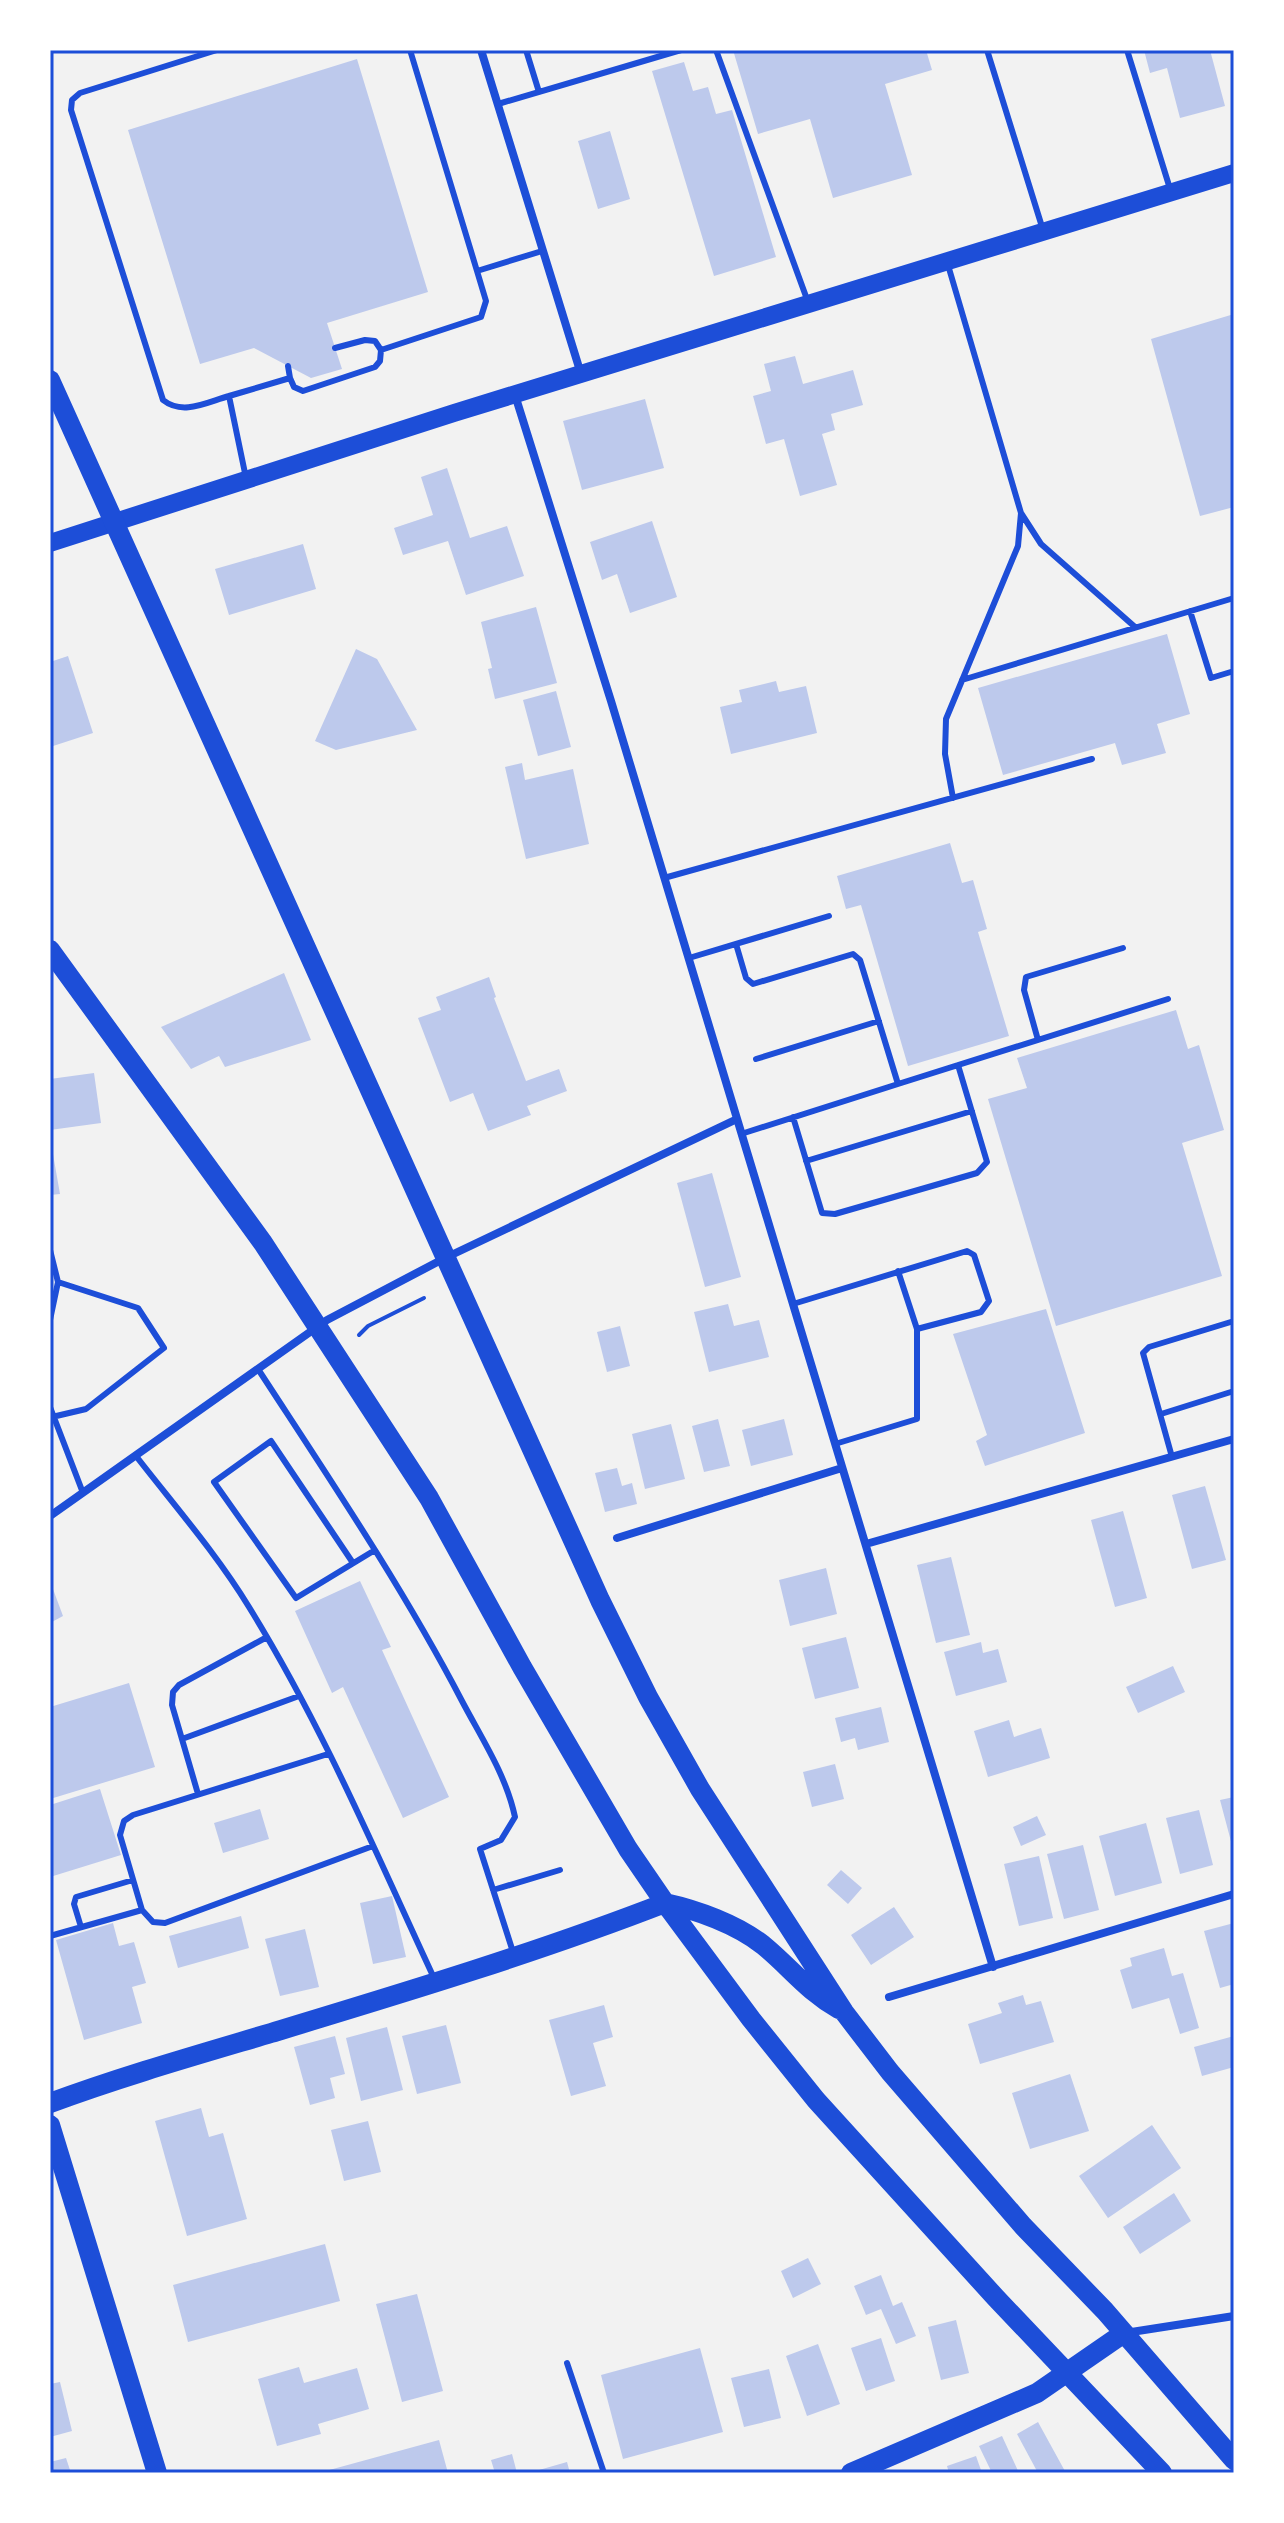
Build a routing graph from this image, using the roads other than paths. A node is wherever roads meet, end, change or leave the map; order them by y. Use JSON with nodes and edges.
{"nodes":[{"id":1,"x":217,"y":50,"type":"edge"},
{"id":2,"x":410,"y":50,"type":"edge"},
{"id":3,"x":481,"y":50,"type":"edge"},
{"id":4,"x":526,"y":50,"type":"edge"},
{"id":5,"x":681,"y":50,"type":"edge"},
{"id":6,"x":716,"y":50,"type":"edge"},
{"id":7,"x":987,"y":50,"type":"edge"},
{"id":8,"x":1127,"y":50,"type":"edge"},
{"id":9,"x":539,"y":92,"type":"junction"},
{"id":10,"x":498,"y":104,"type":"junction"},
{"id":11,"x":1234,"y":173,"type":"edge"},
{"id":12,"x":1171,"y":192,"type":"junction"},
{"id":13,"x":1043,"y":232,"type":"junction"},
{"id":14,"x":542,"y":251,"type":"junction"},
{"id":15,"x":947,"y":262,"type":"junction"},
{"id":16,"x":477,"y":271,"type":"junction"},
{"id":17,"x":809,"y":304,"type":"junction"},
{"id":18,"x":335,"y":348,"type":"dead end"},
{"id":19,"x":381,"y":350,"type":"junction"},
{"id":20,"x":288,"y":366,"type":"dead end"},
{"id":21,"x":582,"y":374,"type":"junction"},
{"id":22,"x":290,"y":378,"type":"junction"},
{"id":23,"x":50,"y":380,"type":"edge"},
{"id":24,"x":515,"y":395,"type":"junction"},
{"id":25,"x":229,"y":396,"type":"junction"},
{"id":26,"x":246,"y":478,"type":"junction"},
{"id":27,"x":1021,"y":513,"type":"junction"},
{"id":28,"x":116,"y":524,"type":"junction"},
{"id":29,"x":50,"y":543,"type":"edge"},
{"id":30,"x":1234,"y":598,"type":"edge"},
{"id":31,"x":1190,"y":611,"type":"junction"},
{"id":32,"x":1135,"y":627,"type":"junction"},
{"id":33,"x":1234,"y":671,"type":"edge"},
{"id":34,"x":962,"y":680,"type":"junction"},
{"id":35,"x":1092,"y":759,"type":"dead end"},
{"id":36,"x":953,"y":798,"type":"junction"},
{"id":37,"x":664,"y":878,"type":"junction"},
{"id":38,"x":829,"y":916,"type":"dead end"},
{"id":39,"x":736,"y":944,"type":"junction"},
{"id":40,"x":1123,"y":948,"type":"dead end"},
{"id":41,"x":50,"y":950,"type":"edge"},
{"id":42,"x":689,"y":958,"type":"junction"},
{"id":43,"x":1168,"y":999,"type":"dead end"},
{"id":44,"x":879,"y":1021,"type":"junction"},
{"id":45,"x":1038,"y":1040,"type":"junction"},
{"id":46,"x":756,"y":1059,"type":"dead end"},
{"id":47,"x":958,"y":1065,"type":"junction"},
{"id":48,"x":898,"y":1084,"type":"junction"},
{"id":49,"x":972,"y":1111,"type":"junction"},
{"id":50,"x":793,"y":1117,"type":"junction"},
{"id":51,"x":737,"y":1119,"type":"junction"},
{"id":52,"x":741,"y":1134,"type":"junction"},
{"id":53,"x":806,"y":1161,"type":"junction"},
{"id":54,"x":50,"y":1250,"type":"edge"},
{"id":55,"x":445,"y":1258,"type":"junction"},
{"id":56,"x":898,"y":1271,"type":"junction"},
{"id":57,"x":58,"y":1282,"type":"junction"},
{"id":58,"x":793,"y":1304,"type":"junction"},
{"id":59,"x":50,"y":1320,"type":"edge"},
{"id":60,"x":1234,"y":1321,"type":"edge"},
{"id":61,"x":319,"y":1327,"type":"junction"},
{"id":62,"x":917,"y":1329,"type":"junction"},
{"id":63,"x":258,"y":1369,"type":"junction"},
{"id":64,"x":1234,"y":1391,"type":"edge"},
{"id":65,"x":50,"y":1407,"type":"edge"},
{"id":66,"x":1161,"y":1414,"type":"junction"},
{"id":67,"x":52,"y":1417,"type":"junction"},
{"id":68,"x":1234,"y":1439,"type":"edge"},
{"id":69,"x":835,"y":1444,"type":"junction"},
{"id":70,"x":136,"y":1456,"type":"junction"},
{"id":71,"x":1172,"y":1457,"type":"junction"},
{"id":72,"x":842,"y":1468,"type":"junction"},
{"id":73,"x":83,"y":1493,"type":"junction"},
{"id":74,"x":50,"y":1516,"type":"edge"},
{"id":75,"x":617,"y":1538,"type":"dead end"},
{"id":76,"x":866,"y":1544,"type":"junction"},
{"id":77,"x":375,"y":1550,"type":"junction"},
{"id":78,"x":353,"y":1563,"type":"junction"},
{"id":79,"x":267,"y":1637,"type":"junction"},
{"id":80,"x":299,"y":1696,"type":"junction"},
{"id":81,"x":182,"y":1739,"type":"junction"},
{"id":82,"x":328,"y":1754,"type":"junction"},
{"id":83,"x":198,"y":1794,"type":"junction"},
{"id":84,"x":373,"y":1846,"type":"junction"},
{"id":85,"x":560,"y":1870,"type":"dead end"},
{"id":86,"x":133,"y":1880,"type":"junction"},
{"id":87,"x":493,"y":1890,"type":"junction"},
{"id":88,"x":1234,"y":1894,"type":"edge"},
{"id":89,"x":665,"y":1903,"type":"junction"},
{"id":90,"x":142,"y":1910,"type":"junction"},
{"id":91,"x":81,"y":1927,"type":"junction"},
{"id":92,"x":50,"y":1936,"type":"edge"},
{"id":93,"x":515,"y":1957,"type":"junction"},
{"id":94,"x":993,"y":1967,"type":"junction"},
{"id":95,"x":436,"y":1983,"type":"junction"},
{"id":96,"x":889,"y":1997,"type":"dead end"},
{"id":97,"x":844,"y":2012,"type":"junction"},
{"id":98,"x":50,"y":2103,"type":"edge"},
{"id":99,"x":50,"y":2125,"type":"edge"},
{"id":100,"x":1234,"y":2316,"type":"edge"},
{"id":101,"x":1124,"y":2333,"type":"junction"},
{"id":102,"x":567,"y":2363,"type":"dead end"},
{"id":103,"x":1066,"y":2371,"type":"junction"},
{"id":104,"x":1234,"y":2460,"type":"edge"},
{"id":105,"x":157,"y":2473,"type":"edge"},
{"id":106,"x":604,"y":2473,"type":"edge"},
{"id":107,"x":851,"y":2473,"type":"edge"},
{"id":108,"x":1162,"y":2473,"type":"edge"}],
"edges":[{"from":1,"to":25,"type":"lane"},
{"from":2,"to":16,"type":"lane"},
{"from":3,"to":10,"type":"street"},
{"from":4,"to":9,"type":"lane"},
{"from":5,"to":9,"type":"lane"},
{"from":6,"to":17,"type":"lane"},
{"from":7,"to":13,"type":"lane"},
{"from":8,"to":12,"type":"lane"},
{"from":9,"to":10,"type":"lane"},
{"from":10,"to":14,"type":"street"},
{"from":11,"to":12,"type":"main road"},
{"from":12,"to":13,"type":"main road"},
{"from":13,"to":15,"type":"main road"},
{"from":14,"to":16,"type":"lane"},
{"from":14,"to":21,"type":"street"},
{"from":15,"to":17,"type":"main road"},
{"from":15,"to":27,"type":"lane"},
{"from":16,"to":19,"type":"lane"},
{"from":17,"to":21,"type":"main road"},
{"from":18,"to":19,"type":"lane"},
{"from":19,"to":22,"type":"lane"},
{"from":20,"to":22,"type":"lane"},
{"from":21,"to":24,"type":"main road"},
{"from":22,"to":25,"type":"lane"},
{"from":23,"to":28,"type":"highway"},
{"from":24,"to":26,"type":"main road"},
{"from":24,"to":37,"type":"street"},
{"from":25,"to":26,"type":"lane"},
{"from":26,"to":28,"type":"main road"},
{"from":27,"to":32,"type":"lane"},
{"from":27,"to":34,"type":"lane"},
{"from":28,"to":29,"type":"main road"},
{"from":28,"to":55,"type":"highway"},
{"from":30,"to":31,"type":"lane"},
{"from":31,"to":32,"type":"lane"},
{"from":31,"to":33,"type":"lane"},
{"from":32,"to":34,"type":"lane"},
{"from":34,"to":36,"type":"lane"},
{"from":35,"to":36,"type":"lane"},
{"from":36,"to":37,"type":"lane"},
{"from":37,"to":42,"type":"street"},
{"from":38,"to":39,"type":"lane"},
{"from":39,"to":42,"type":"lane"},
{"from":39,"to":44,"type":"lane"},
{"from":40,"to":45,"type":"lane"},
{"from":41,"to":61,"type":"highway"},
{"from":42,"to":51,"type":"street"},
{"from":43,"to":45,"type":"lane"},
{"from":44,"to":46,"type":"lane"},
{"from":44,"to":48,"type":"lane"},
{"from":45,"to":47,"type":"lane"},
{"from":47,"to":48,"type":"lane"},
{"from":47,"to":49,"type":"lane"},
{"from":48,"to":50,"type":"lane"},
{"from":49,"to":53,"type":"lane"},
{"from":49,"to":53,"type":"lane"},
{"from":50,"to":52,"type":"lane"},
{"from":50,"to":53,"type":"lane"},
{"from":51,"to":52,"type":"street"},
{"from":51,"to":55,"type":"street"},
{"from":52,"to":58,"type":"street"},
{"from":54,"to":57,"type":"lane"},
{"from":55,"to":61,"type":"street"},
{"from":55,"to":97,"type":"highway"},
{"from":56,"to":58,"type":"lane"},
{"from":56,"to":62,"type":"lane"},
{"from":56,"to":62,"type":"lane"},
{"from":57,"to":59,"type":"lane"},
{"from":57,"to":67,"type":"lane"},
{"from":58,"to":69,"type":"street"},
{"from":60,"to":66,"type":"lane"},
{"from":61,"to":63,"type":"street"},
{"from":61,"to":89,"type":"highway"},
{"from":62,"to":69,"type":"lane"},
{"from":63,"to":70,"type":"street"},
{"from":63,"to":77,"type":"lane"},
{"from":64,"to":66,"type":"lane"},
{"from":65,"to":67,"type":"lane"},
{"from":66,"to":71,"type":"lane"},
{"from":67,"to":73,"type":"lane"},
{"from":68,"to":71,"type":"street"},
{"from":69,"to":72,"type":"street"},
{"from":70,"to":73,"type":"street"},
{"from":70,"to":79,"type":"lane"},
{"from":71,"to":76,"type":"street"},
{"from":72,"to":75,"type":"street"},
{"from":72,"to":76,"type":"street"},
{"from":73,"to":74,"type":"street"},
{"from":76,"to":94,"type":"street"},
{"from":77,"to":78,"type":"lane"},
{"from":77,"to":87,"type":"lane"},
{"from":78,"to":78,"type":"lane"},
{"from":79,"to":80,"type":"lane"},
{"from":79,"to":81,"type":"lane"},
{"from":80,"to":81,"type":"lane"},
{"from":80,"to":82,"type":"lane"},
{"from":81,"to":83,"type":"lane"},
{"from":82,"to":83,"type":"lane"},
{"from":82,"to":84,"type":"lane"},
{"from":83,"to":86,"type":"lane"},
{"from":84,"to":90,"type":"lane"},
{"from":84,"to":95,"type":"lane"},
{"from":85,"to":87,"type":"lane"},
{"from":86,"to":90,"type":"lane"},
{"from":86,"to":91,"type":"lane"},
{"from":87,"to":93,"type":"lane"},
{"from":88,"to":94,"type":"street"},
{"from":89,"to":93,"type":"highway"},
{"from":89,"to":97,"type":"highway"},
{"from":89,"to":103,"type":"highway"},
{"from":90,"to":91,"type":"lane"},
{"from":91,"to":92,"type":"lane"},
{"from":93,"to":95,"type":"highway"},
{"from":94,"to":96,"type":"street"},
{"from":95,"to":98,"type":"highway"},
{"from":97,"to":101,"type":"highway"},
{"from":99,"to":105,"type":"highway"},
{"from":100,"to":101,"type":"street"},
{"from":101,"to":103,"type":"highway"},
{"from":101,"to":104,"type":"highway"},
{"from":102,"to":106,"type":"lane"},
{"from":103,"to":107,"type":"highway"},
{"from":103,"to":108,"type":"highway"}]}
